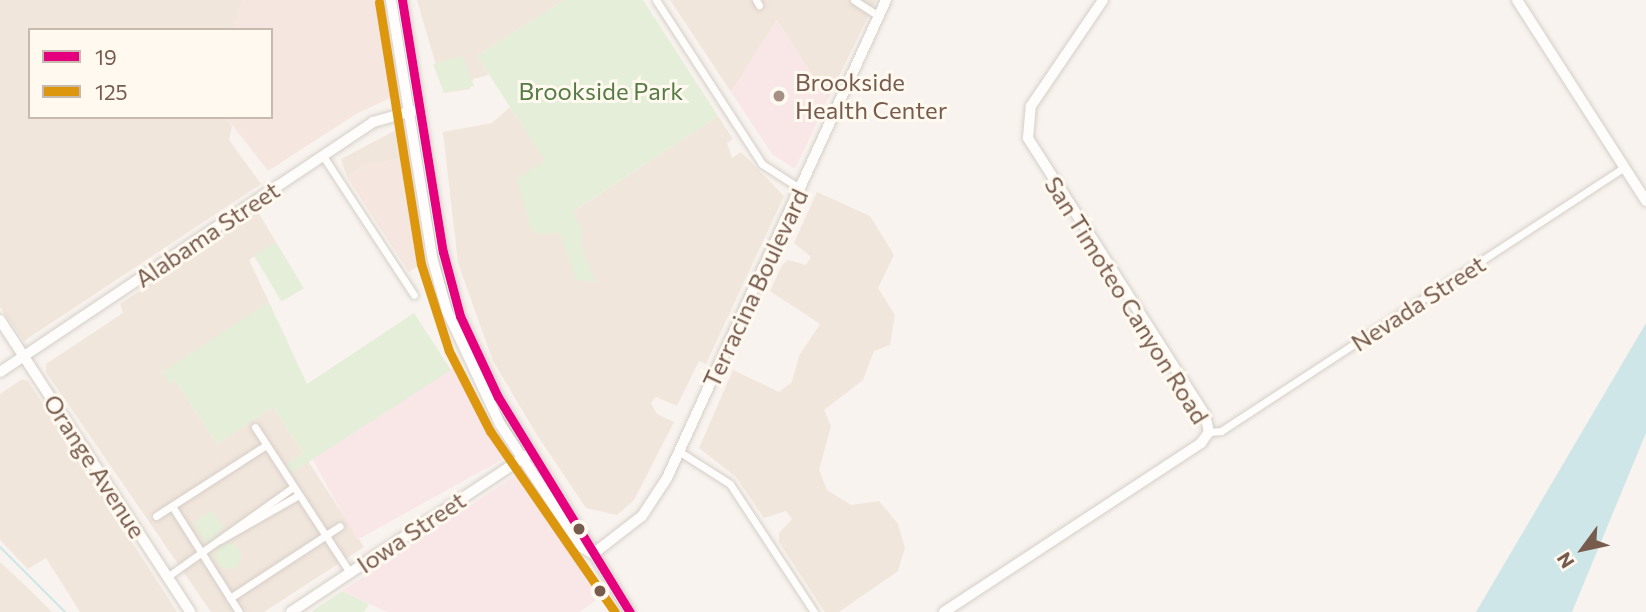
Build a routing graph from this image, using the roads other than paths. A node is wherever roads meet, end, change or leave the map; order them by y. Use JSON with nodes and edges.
{"nodes":[{"id":1,"x":391,"y":0,"type":"edge"},
{"id":2,"x":402,"y":0,"type":"edge"},
{"id":3,"x":854,"y":0,"type":"edge"},
{"id":4,"x":886,"y":0,"type":"edge"},
{"id":5,"x":1104,"y":0,"type":"edge"},
{"id":6,"x":1517,"y":0,"type":"edge"},
{"id":7,"x":659,"y":1,"type":"edge"},
{"id":8,"x":879,"y":16,"type":"junction"},
{"id":9,"x":414,"y":111,"type":"junction"},
{"id":10,"x":323,"y":156,"type":"junction"},
{"id":11,"x":1625,"y":167,"type":"junction"},
{"id":12,"x":801,"y":189,"type":"junction"},
{"id":13,"x":1646,"y":201,"type":"edge"},
{"id":14,"x":414,"y":295,"type":"dead end"},
{"id":15,"x":0,"y":320,"type":"edge"},
{"id":16,"x":24,"y":357,"type":"junction"},
{"id":17,"x":0,"y":372,"type":"edge"},
{"id":18,"x":255,"y":428,"type":"dead end"},
{"id":19,"x":1209,"y":432,"type":"junction"},
{"id":20,"x":266,"y":445,"type":"junction"},
{"id":21,"x":680,"y":452,"type":"junction"},
{"id":22,"x":527,"y":455,"type":"junction"},
{"id":23,"x":293,"y":487,"type":"junction"},
{"id":24,"x":299,"y":495,"type":"junction"},
{"id":25,"x":172,"y":506,"type":"junction"},
{"id":26,"x":156,"y":516,"type":"dead end"},
{"id":27,"x":340,"y":526,"type":"dead end"},
{"id":28,"x":325,"y":536,"type":"junction"},
{"id":29,"x":220,"y":540,"type":"junction"},
{"id":30,"x":202,"y":554,"type":"junction"},
{"id":31,"x":593,"y":554,"type":"junction"},
{"id":32,"x":350,"y":573,"type":"junction"},
{"id":33,"x":167,"y":577,"type":"junction"},
{"id":34,"x":230,"y":598,"type":"junction"},
{"id":35,"x":190,"y":612,"type":"edge"},
{"id":36,"x":239,"y":612,"type":"edge"},
{"id":37,"x":291,"y":612,"type":"edge"},
{"id":38,"x":630,"y":612,"type":"edge"},
{"id":39,"x":814,"y":612,"type":"edge"},
{"id":40,"x":944,"y":612,"type":"edge"}],
"edges":[{"from":1,"to":9,"type":"main road"},
{"from":2,"to":9,"type":"main road"},
{"from":3,"to":8,"type":"street"},
{"from":4,"to":8,"type":"main road","name":"Terracina Boulevard"},
{"from":5,"to":19,"type":"main road","name":"San Timoteo Canyon Road"},
{"from":6,"to":11,"type":"main road"},
{"from":7,"to":12,"type":"street"},
{"from":8,"to":12,"type":"main road","name":"Terracina Boulevard"},
{"from":9,"to":10,"type":"main road","name":"Alabama Street"},
{"from":9,"to":22,"type":"main road"},
{"from":10,"to":14,"type":"street"},
{"from":10,"to":16,"type":"main road","name":"Alabama Street"},
{"from":11,"to":13,"type":"main road"},
{"from":11,"to":19,"type":"street","name":"Nevada Street"},
{"from":12,"to":21,"type":"main road","name":"Terracina Boulevard"},
{"from":15,"to":16,"type":"main road","name":"Orange Avenue"},
{"from":16,"to":17,"type":"main road","name":"Alabama Street"},
{"from":16,"to":33,"type":"main road","name":"Orange Avenue"},
{"from":18,"to":20,"type":"street"},
{"from":19,"to":40,"type":"main road","name":"San Timoteo Canyon Road"},
{"from":20,"to":23,"type":"street"},
{"from":20,"to":25,"type":"street"},
{"from":21,"to":31,"type":"main road","name":"Terracina Boulevard"},
{"from":21,"to":39,"type":"street"},
{"from":22,"to":31,"type":"main road"},
{"from":22,"to":32,"type":"main road","name":"Iowa Street"},
{"from":23,"to":24,"type":"street"},
{"from":23,"to":29,"type":"street"},
{"from":24,"to":28,"type":"street"},
{"from":24,"to":29,"type":"street"},
{"from":25,"to":26,"type":"street"},
{"from":25,"to":30,"type":"street"},
{"from":27,"to":28,"type":"street"},
{"from":28,"to":32,"type":"street"},
{"from":28,"to":34,"type":"street"},
{"from":29,"to":30,"type":"street"},
{"from":30,"to":33,"type":"street"},
{"from":30,"to":34,"type":"street"},
{"from":31,"to":38,"type":"main road"},
{"from":32,"to":37,"type":"main road","name":"Iowa Street"},
{"from":33,"to":35,"type":"main road","name":"Orange Avenue"},
{"from":34,"to":36,"type":"street"}]}
